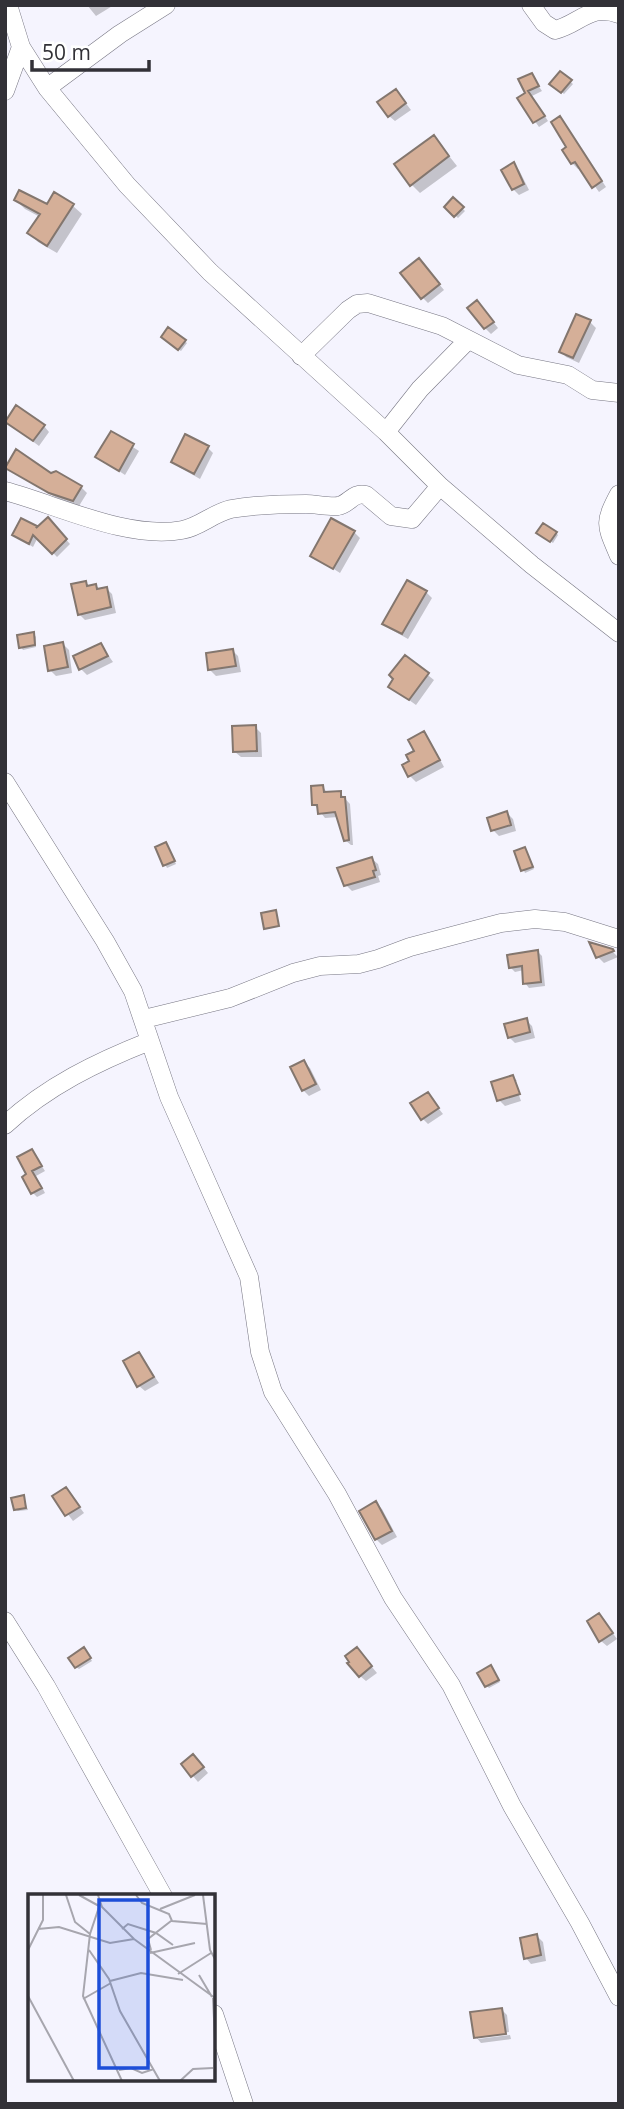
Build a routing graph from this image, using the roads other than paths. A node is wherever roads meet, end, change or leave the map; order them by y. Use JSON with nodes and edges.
{"nodes":[{"id":1,"x":8,"y":5,"type":"edge"},
{"id":2,"x":166,"y":5,"type":"edge"},
{"id":3,"x":531,"y":5,"type":"edge"},
{"id":4,"x":594,"y":8,"type":"edge"},
{"id":5,"x":619,"y":14,"type":"edge"},
{"id":6,"x":21,"y":47,"type":"junction"},
{"id":7,"x":7,"y":79,"type":"edge"},
{"id":8,"x":47,"y":88,"type":"junction"},
{"id":9,"x":468,"y":340,"type":"junction"},
{"id":10,"x":301,"y":356,"type":"junction"},
{"id":11,"x":619,"y":393,"type":"edge"},
{"id":12,"x":386,"y":432,"type":"junction"},
{"id":13,"x":440,"y":486,"type":"junction"},
{"id":14,"x":5,"y":491,"type":"edge"},
{"id":15,"x":619,"y":494,"type":"edge"},
{"id":16,"x":619,"y":556,"type":"edge"},
{"id":17,"x":619,"y":634,"type":"edge"},
{"id":18,"x":5,"y":782,"type":"edge"},
{"id":19,"x":619,"y":939,"type":"edge"},
{"id":20,"x":144,"y":1019,"type":"junction"},
{"id":21,"x":150,"y":1041,"type":"junction"},
{"id":22,"x":5,"y":1125,"type":"edge"},
{"id":23,"x":5,"y":1621,"type":"edge"},
{"id":24,"x":162,"y":1894,"type":"edge"},
{"id":25,"x":619,"y":1997,"type":"edge"},
{"id":26,"x":215,"y":2017,"type":"edge"},
{"id":27,"x":244,"y":2104,"type":"edge"}],
"edges":[{"from":1,"to":6,"type":"street"},
{"from":2,"to":8,"type":"street"},
{"from":3,"to":4,"type":"street"},
{"from":4,"to":5,"type":"street"},
{"from":6,"to":7,"type":"street"},
{"from":6,"to":8,"type":"street"},
{"from":8,"to":10,"type":"street"},
{"from":9,"to":10,"type":"street"},
{"from":9,"to":11,"type":"street"},
{"from":9,"to":12,"type":"street"},
{"from":10,"to":12,"type":"street"},
{"from":12,"to":13,"type":"street"},
{"from":13,"to":14,"type":"street"},
{"from":13,"to":17,"type":"street"},
{"from":15,"to":16,"type":"street"},
{"from":18,"to":20,"type":"street"},
{"from":19,"to":20,"type":"street"},
{"from":20,"to":21,"type":"street"},
{"from":21,"to":22,"type":"street"},
{"from":21,"to":25,"type":"street"},
{"from":23,"to":24,"type":"street"},
{"from":26,"to":27,"type":"street"}]}
